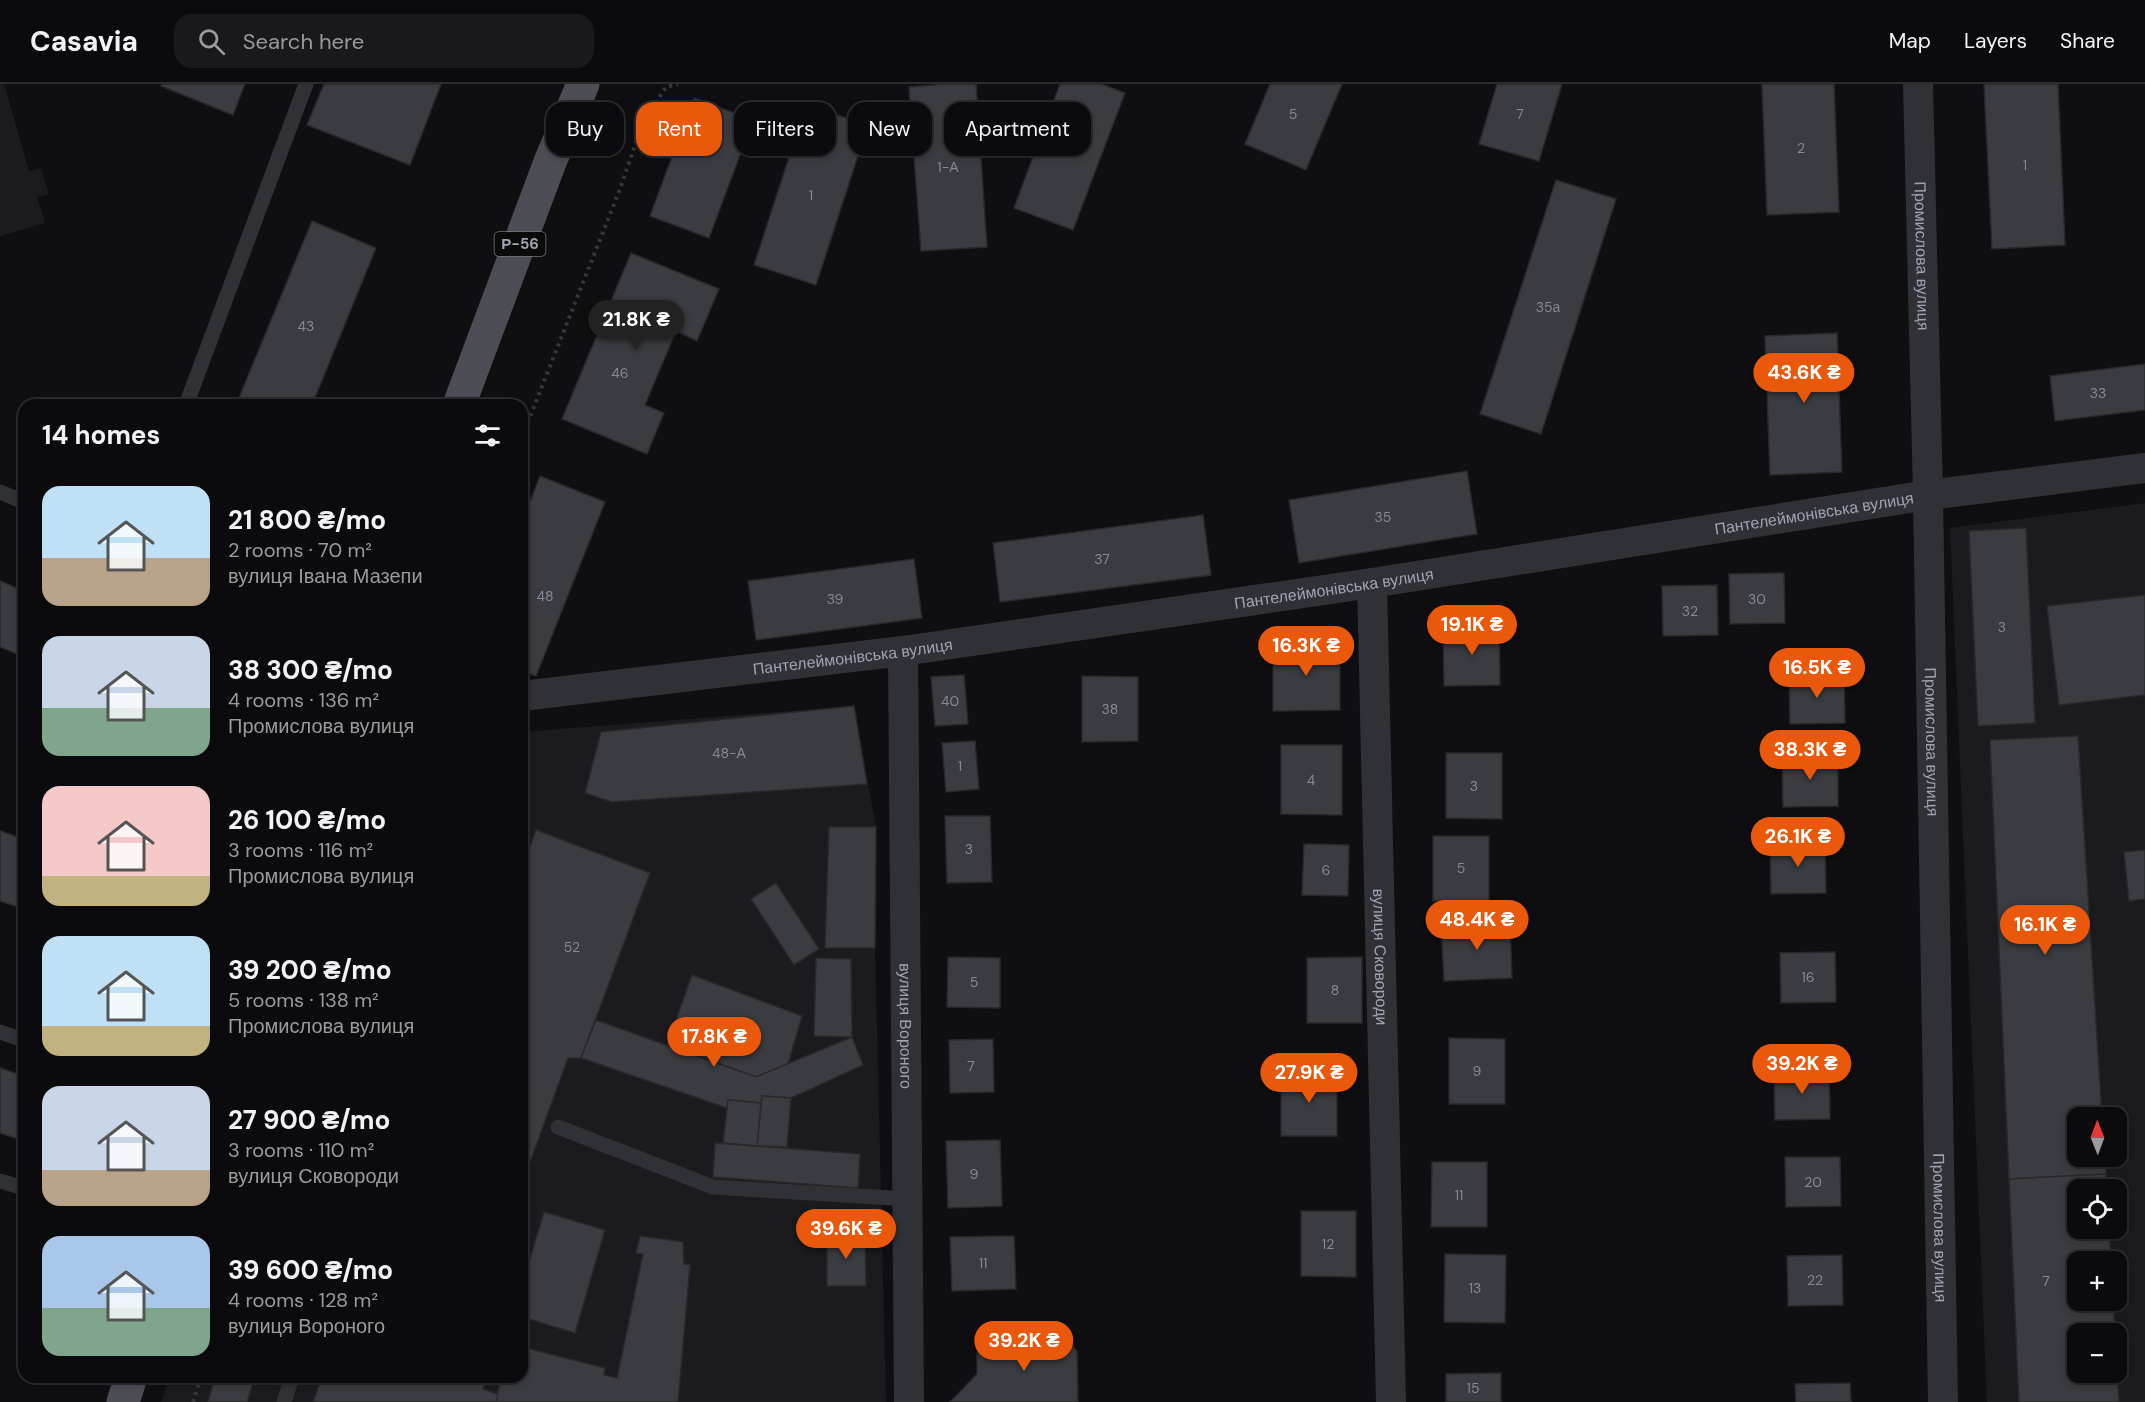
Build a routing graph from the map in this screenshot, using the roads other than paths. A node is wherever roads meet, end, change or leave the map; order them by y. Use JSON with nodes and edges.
{"nodes":[{"id":1,"x":306,"y":84,"type":"edge"},
{"id":2,"x":583,"y":84,"type":"edge"},
{"id":3,"x":1918,"y":84,"type":"edge"},
{"id":4,"x":188,"y":399,"type":"edge"},
{"id":5,"x":461,"y":399,"type":"edge"},
{"id":6,"x":2145,"y":468,"type":"edge"},
{"id":7,"x":0,"y":492,"type":"edge"},
{"id":8,"x":1928,"y":495,"type":"junction"},
{"id":9,"x":18,"y":500,"type":"edge"},
{"id":10,"x":1372,"y":583,"type":"junction"},
{"id":11,"x":903,"y":651,"type":"junction"},
{"id":12,"x":528,"y":695,"type":"edge"},
{"id":13,"x":0,"y":1032,"type":"edge"},
{"id":14,"x":18,"y":1038,"type":"edge"},
{"id":15,"x":558,"y":1127,"type":"dead end"},
{"id":16,"x":0,"y":1181,"type":"edge"},
{"id":17,"x":18,"y":1186,"type":"edge"},
{"id":18,"x":908,"y":1198,"type":"junction"},
{"id":19,"x":129,"y":1383,"type":"edge"},
{"id":20,"x":290,"y":1383,"type":"edge"},
{"id":21,"x":123,"y":1402,"type":"edge"},
{"id":22,"x":284,"y":1402,"type":"edge"},
{"id":23,"x":909,"y":1402,"type":"edge"},
{"id":24,"x":1391,"y":1402,"type":"edge"},
{"id":25,"x":1943,"y":1402,"type":"edge"}],
"edges":[{"from":1,"to":4,"type":"lane"},
{"from":2,"to":5,"type":"main road","number":"Р-56"},
{"from":3,"to":8,"type":"street","name":"Промислова вулиця"},
{"from":6,"to":8,"type":"street","name":"Пантелеймонівська вулиця"},
{"from":7,"to":9,"type":"lane"},
{"from":8,"to":10,"type":"street","name":"Пантелеймонівська вулиця"},
{"from":8,"to":25,"type":"street","name":"Промислова вулиця"},
{"from":10,"to":11,"type":"street","name":"Пантелеймонівська вулиця"},
{"from":10,"to":24,"type":"street","name":"вулиця Сковороди"},
{"from":11,"to":12,"type":"street","name":"Пантелеймонівська вулиця"},
{"from":11,"to":18,"type":"street","name":"вулиця Вороного"},
{"from":13,"to":14,"type":"lane"},
{"from":15,"to":18,"type":"lane"},
{"from":16,"to":17,"type":"lane"},
{"from":18,"to":23,"type":"street","name":"вулиця Вороного"},
{"from":19,"to":21,"type":"main road"},
{"from":20,"to":22,"type":"lane"}]}
